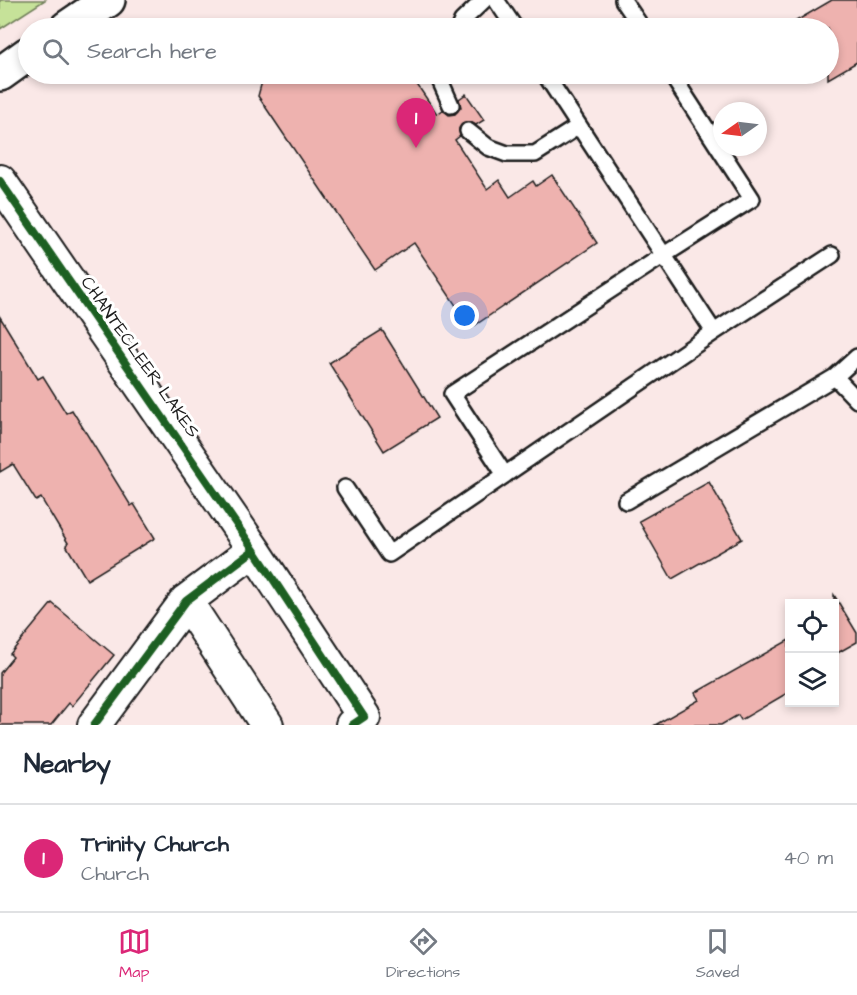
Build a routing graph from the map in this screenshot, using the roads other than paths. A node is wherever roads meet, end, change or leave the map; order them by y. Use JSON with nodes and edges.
{"nodes":[{"id":1,"x":108,"y":0,"type":"edge"},
{"id":2,"x":484,"y":0,"type":"edge"},
{"id":3,"x":496,"y":0,"type":"edge"},
{"id":4,"x":623,"y":0,"type":"edge"},
{"id":5,"x":82,"y":18,"type":"edge"},
{"id":6,"x":465,"y":18,"type":"edge"},
{"id":7,"x":508,"y":18,"type":"edge"},
{"id":8,"x":635,"y":18,"type":"edge"},
{"id":9,"x":18,"y":61,"type":"edge"},
{"id":10,"x":0,"y":74,"type":"edge"},
{"id":11,"x":442,"y":84,"type":"edge"},
{"id":12,"x":552,"y":84,"type":"edge"},
{"id":13,"x":677,"y":84,"type":"edge"},
{"id":14,"x":451,"y":105,"type":"dead end"},
{"id":15,"x":579,"y":126,"type":"junction"},
{"id":16,"x":468,"y":130,"type":"dead end"},
{"id":17,"x":0,"y":181,"type":"edge"},
{"id":18,"x":664,"y":255,"type":"junction"},
{"id":19,"x":832,"y":255,"type":"dead end"},
{"id":20,"x":714,"y":332,"type":"junction"},
{"id":21,"x":857,"y":357,"type":"edge"},
{"id":22,"x":835,"y":377,"type":"junction"},
{"id":23,"x":857,"y":400,"type":"edge"},
{"id":24,"x":505,"y":475,"type":"junction"},
{"id":25,"x":345,"y":488,"type":"dead end"},
{"id":26,"x":626,"y":501,"type":"dead end"},
{"id":27,"x":254,"y":550,"type":"junction"},
{"id":28,"x":186,"y":601,"type":"junction"},
{"id":29,"x":94,"y":725,"type":"edge"},
{"id":30,"x":267,"y":725,"type":"edge"},
{"id":31,"x":352,"y":725,"type":"edge"}],
"edges":[{"from":1,"to":5,"type":"street"},
{"from":2,"to":6,"type":"lane"},
{"from":3,"to":7,"type":"lane"},
{"from":4,"to":8,"type":"lane"},
{"from":9,"to":10,"type":"street"},
{"from":11,"to":14,"type":"lane"},
{"from":12,"to":15,"type":"lane"},
{"from":13,"to":18,"type":"lane"},
{"from":15,"to":16,"type":"lane"},
{"from":15,"to":18,"type":"lane"},
{"from":17,"to":27,"type":"street","name":"CHANTECLEER LAKES"},
{"from":18,"to":20,"type":"lane"},
{"from":18,"to":24,"type":"lane"},
{"from":19,"to":20,"type":"lane"},
{"from":20,"to":24,"type":"lane"},
{"from":21,"to":22,"type":"lane"},
{"from":22,"to":23,"type":"lane"},
{"from":22,"to":26,"type":"lane"},
{"from":24,"to":25,"type":"lane"},
{"from":27,"to":28,"type":"street"},
{"from":27,"to":31,"type":"street","name":"CHANTECLEER LAKES"},
{"from":28,"to":29,"type":"street"},
{"from":28,"to":30,"type":"street"}]}
